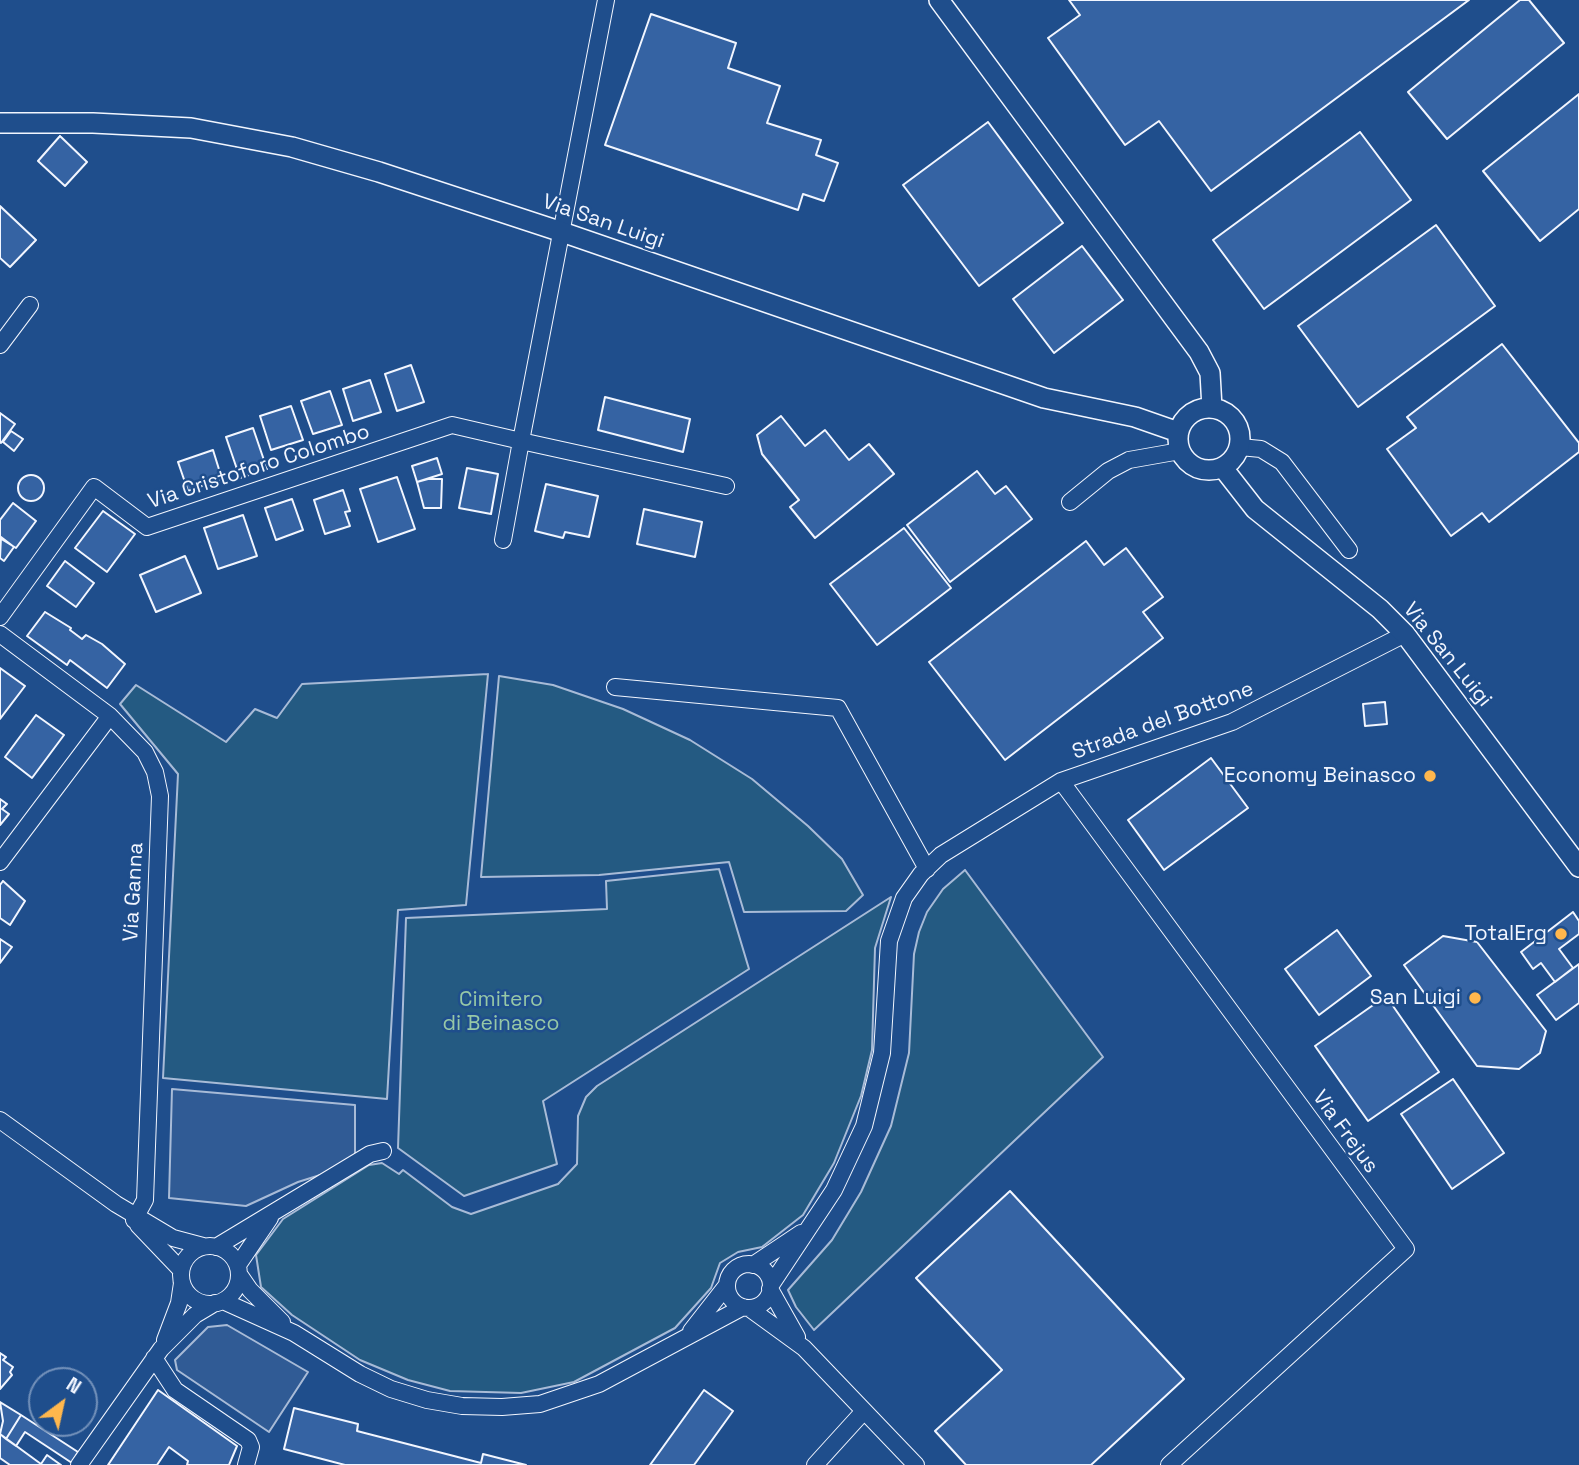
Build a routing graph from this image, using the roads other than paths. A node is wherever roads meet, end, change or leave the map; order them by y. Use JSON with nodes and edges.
{"nodes":[{"id":1,"x":606,"y":0,"type":"edge"},
{"id":2,"x":939,"y":0,"type":"edge"},
{"id":3,"x":0,"y":123,"type":"edge"},
{"id":4,"x":562,"y":232,"type":"junction"},
{"id":5,"x":30,"y":305,"type":"dead end"},
{"id":6,"x":0,"y":345,"type":"edge"},
{"id":7,"x":1212,"y":408,"type":"junction"},
{"id":8,"x":521,"y":441,"type":"junction"},
{"id":9,"x":1179,"y":441,"type":"junction"},
{"id":10,"x":1240,"y":447,"type":"junction"},
{"id":11,"x":1223,"y":468,"type":"junction"},
{"id":12,"x":726,"y":486,"type":"dead end"},
{"id":13,"x":1070,"y":502,"type":"dead end"},
{"id":14,"x":503,"y":540,"type":"dead end"},
{"id":15,"x":1349,"y":550,"type":"dead end"},
{"id":16,"x":0,"y":617,"type":"edge"},
{"id":17,"x":0,"y":635,"type":"edge"},
{"id":18,"x":1405,"y":635,"type":"junction"},
{"id":19,"x":615,"y":687,"type":"dead end"},
{"id":20,"x":110,"y":716,"type":"junction"},
{"id":21,"x":1061,"y":781,"type":"junction"},
{"id":22,"x":0,"y":862,"type":"edge"},
{"id":23,"x":1579,"y":867,"type":"edge"},
{"id":24,"x":926,"y":869,"type":"junction"},
{"id":25,"x":0,"y":1120,"type":"edge"},
{"id":26,"x":383,"y":1151,"type":"dead end"},
{"id":27,"x":276,"y":1211,"type":"junction"},
{"id":28,"x":135,"y":1218,"type":"junction"},
{"id":29,"x":811,"y":1225,"type":"junction"},
{"id":30,"x":210,"y":1246,"type":"junction"},
{"id":31,"x":753,"y":1265,"type":"junction"},
{"id":32,"x":238,"y":1270,"type":"junction"},
{"id":33,"x":182,"y":1276,"type":"junction"},
{"id":34,"x":727,"y":1285,"type":"junction"},
{"id":35,"x":770,"y":1287,"type":"junction"},
{"id":36,"x":219,"y":1302,"type":"junction"},
{"id":37,"x":746,"y":1307,"type":"junction"},
{"id":38,"x":294,"y":1333,"type":"junction"},
{"id":39,"x":687,"y":1335,"type":"junction"},
{"id":40,"x":804,"y":1348,"type":"junction"},
{"id":41,"x":158,"y":1353,"type":"junction"},
{"id":42,"x":864,"y":1411,"type":"junction"},
{"id":43,"x":79,"y":1465,"type":"edge"},
{"id":44,"x":246,"y":1465,"type":"edge"},
{"id":45,"x":815,"y":1465,"type":"edge"},
{"id":46,"x":916,"y":1465,"type":"edge"},
{"id":47,"x":1169,"y":1465,"type":"edge"}],
"edges":[{"from":1,"to":4,"type":"street"},
{"from":2,"to":7,"type":"street"},
{"from":3,"to":4,"type":"street","name":"Via San Luigi"},
{"from":4,"to":8,"type":"street"},
{"from":4,"to":9,"type":"street","name":"Via San Luigi"},
{"from":5,"to":6,"type":"street"},
{"from":7,"to":9,"type":"street"},
{"from":7,"to":10,"type":"street"},
{"from":8,"to":12,"type":"street","name":"Via Cristoforo Colombo"},
{"from":8,"to":14,"type":"street"},
{"from":8,"to":16,"type":"street","name":"Via Cristoforo Colombo"},
{"from":9,"to":11,"type":"street","name":"Via San Luigi"},
{"from":9,"to":13,"type":"street"},
{"from":10,"to":11,"type":"street"},
{"from":10,"to":15,"type":"street"},
{"from":11,"to":18,"type":"street","name":"Via San Luigi"},
{"from":17,"to":20,"type":"street","name":"Via Ganna"},
{"from":18,"to":21,"type":"street","name":"Strada del Bottone"},
{"from":18,"to":23,"type":"street","name":"Via San Luigi"},
{"from":19,"to":24,"type":"street"},
{"from":20,"to":22,"type":"street"},
{"from":20,"to":28,"type":"street","name":"Via Ganna"},
{"from":21,"to":24,"type":"street","name":"Strada del Bottone"},
{"from":21,"to":47,"type":"street","name":"Via Frejus"},
{"from":24,"to":29,"type":"street","name":"Strada del Bottone"},
{"from":25,"to":28,"type":"street"},
{"from":26,"to":27,"type":"street"},
{"from":27,"to":30,"type":"street"},
{"from":27,"to":32,"type":"street"},
{"from":28,"to":30,"type":"street"},
{"from":28,"to":33,"type":"street"},
{"from":29,"to":31,"type":"street"},
{"from":29,"to":35,"type":"street","name":"Strada del Bottone"},
{"from":30,"to":32,"type":"street"},
{"from":30,"to":33,"type":"street"},
{"from":31,"to":34,"type":"street"},
{"from":31,"to":35,"type":"street"},
{"from":32,"to":36,"type":"street"},
{"from":32,"to":38,"type":"street"},
{"from":33,"to":36,"type":"street"},
{"from":33,"to":41,"type":"street"},
{"from":34,"to":37,"type":"street"},
{"from":34,"to":39,"type":"street"},
{"from":35,"to":37,"type":"street"},
{"from":35,"to":40,"type":"street"},
{"from":36,"to":38,"type":"street"},
{"from":36,"to":41,"type":"street"},
{"from":37,"to":39,"type":"street"},
{"from":37,"to":40,"type":"street"},
{"from":38,"to":39,"type":"street"},
{"from":40,"to":42,"type":"street"},
{"from":41,"to":43,"type":"street"},
{"from":41,"to":44,"type":"street"},
{"from":42,"to":45,"type":"street"},
{"from":42,"to":46,"type":"street"}]}
